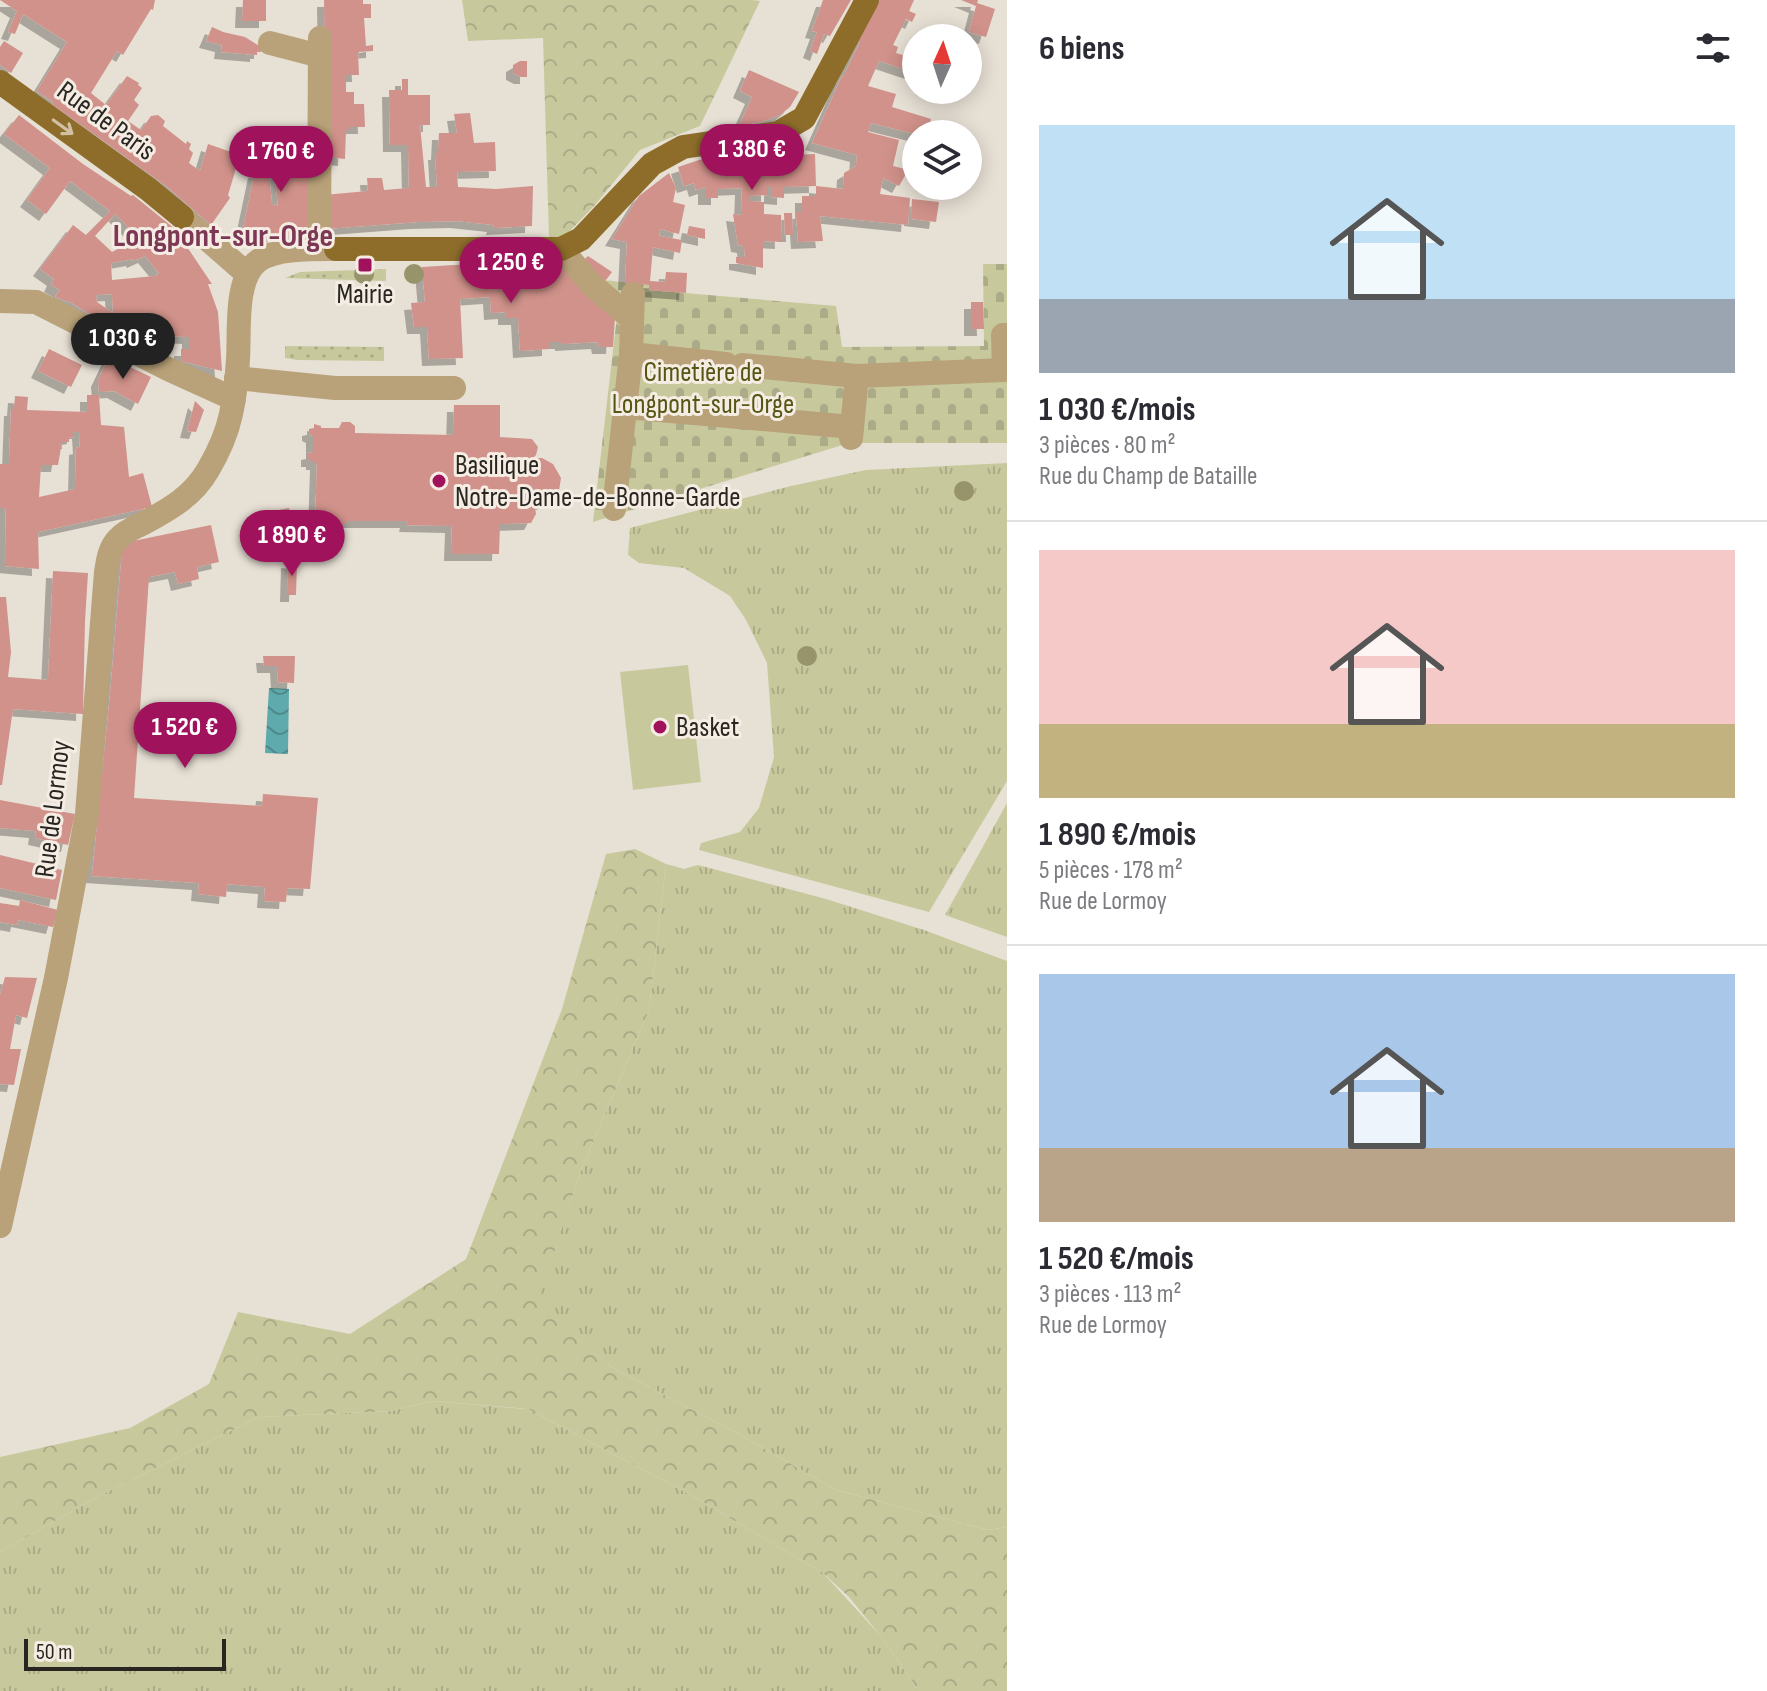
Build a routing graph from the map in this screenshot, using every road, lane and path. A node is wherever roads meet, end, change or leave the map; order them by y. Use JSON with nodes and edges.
{"nodes":[{"id":1,"x":867,"y":0,"type":"edge"},
{"id":2,"x":270,"y":43,"type":"dead end"},
{"id":3,"x":0,"y":82,"type":"edge"},
{"id":4,"x":182,"y":217,"type":"joint"},
{"id":5,"x":327,"y":249,"type":"junction"},
{"id":6,"x":561,"y":249,"type":"junction"},
{"id":7,"x":247,"y":274,"type":"junction"},
{"id":8,"x":633,"y":294,"type":"dead end"},
{"id":9,"x":0,"y":301,"type":"edge"},
{"id":10,"x":632,"y":319,"type":"junction"},
{"id":11,"x":1007,"y":335,"type":"edge"},
{"id":12,"x":631,"y":354,"type":"junction"},
{"id":13,"x":857,"y":376,"type":"junction"},
{"id":14,"x":235,"y":388,"type":"junction"},
{"id":15,"x":454,"y":388,"type":"dead end"},
{"id":16,"x":625,"y":407,"type":"junction"},
{"id":17,"x":614,"y":509,"type":"dead end"},
{"id":18,"x":1,"y":1222,"type":"edge"}],
"edges":[{"from":1,"to":6,"type":"main road"},
{"from":2,"to":5,"type":"street"},
{"from":3,"to":4,"type":"main road","name":"Rue de Paris","one_way":true},
{"from":4,"to":7,"type":"street","name":"Rue de Paris"},
{"from":5,"to":6,"type":"main road"},
{"from":5,"to":7,"type":"street"},
{"from":6,"to":10,"type":"street"},
{"from":7,"to":14,"type":"street","name":"Rue de Lormoy"},
{"from":8,"to":10,"type":"street"},
{"from":9,"to":14,"type":"street"},
{"from":10,"to":12,"type":"street"},
{"from":11,"to":13,"type":"street"},
{"from":12,"to":13,"type":"street"},
{"from":12,"to":16,"type":"street"},
{"from":13,"to":16,"type":"street"},
{"from":14,"to":15,"type":"street"},
{"from":14,"to":18,"type":"street","name":"Rue de Lormoy"},
{"from":16,"to":17,"type":"street"}]}
